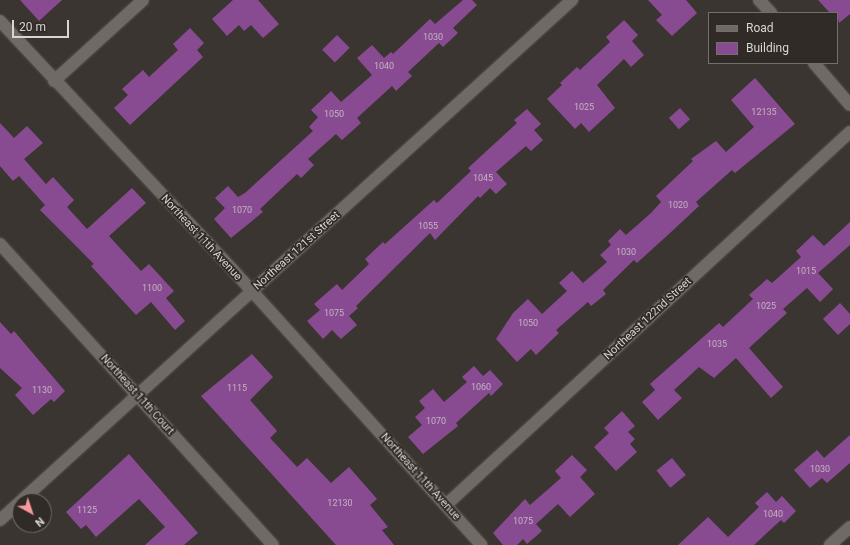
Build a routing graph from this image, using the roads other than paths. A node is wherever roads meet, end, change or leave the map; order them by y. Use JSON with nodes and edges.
{"nodes":[{"id":1,"x":143,"y":0,"type":"edge"},
{"id":2,"x":572,"y":0,"type":"edge"},
{"id":3,"x":760,"y":0,"type":"edge"},
{"id":4,"x":770,"y":12,"type":"edge"},
{"id":5,"x":0,"y":20,"type":"edge"},
{"id":6,"x":815,"y":64,"type":"edge"},
{"id":7,"x":54,"y":81,"type":"junction"},
{"id":8,"x":850,"y":105,"type":"edge"},
{"id":9,"x":850,"y":132,"type":"edge"},
{"id":10,"x":0,"y":244,"type":"edge"},
{"id":11,"x":251,"y":293,"type":"junction"},
{"id":12,"x":136,"y":395,"type":"junction"},
{"id":13,"x":29,"y":493,"type":"edge"},
{"id":14,"x":446,"y":505,"type":"junction"},
{"id":15,"x":12,"y":509,"type":"edge"},
{"id":16,"x":0,"y":520,"type":"edge"},
{"id":17,"x":850,"y":527,"type":"edge"},
{"id":18,"x":273,"y":545,"type":"edge"},
{"id":19,"x":481,"y":545,"type":"edge"},
{"id":20,"x":830,"y":545,"type":"edge"}],
"edges":[{"from":1,"to":7,"type":"street"},
{"from":2,"to":11,"type":"street","name":"Northeast 121st Street"},
{"from":3,"to":4,"type":"street"},
{"from":5,"to":7,"type":"street","name":"Northeast 11th Avenue"},
{"from":6,"to":8,"type":"street"},
{"from":7,"to":11,"type":"street","name":"Northeast 11th Avenue"},
{"from":9,"to":14,"type":"street","name":"Northeast 122nd Street"},
{"from":10,"to":12,"type":"street","name":"Northeast 11th Court"},
{"from":11,"to":12,"type":"street","name":"Northeast 121st Street"},
{"from":11,"to":14,"type":"street","name":"Northeast 11th Avenue"},
{"from":12,"to":13,"type":"street","name":"Northeast 121st Street"},
{"from":12,"to":18,"type":"street","name":"Northeast 11th Court"},
{"from":14,"to":19,"type":"street","name":"Northeast 11th Avenue"},
{"from":15,"to":16,"type":"street","name":"Northeast 121st Street"},
{"from":17,"to":20,"type":"street"}]}
